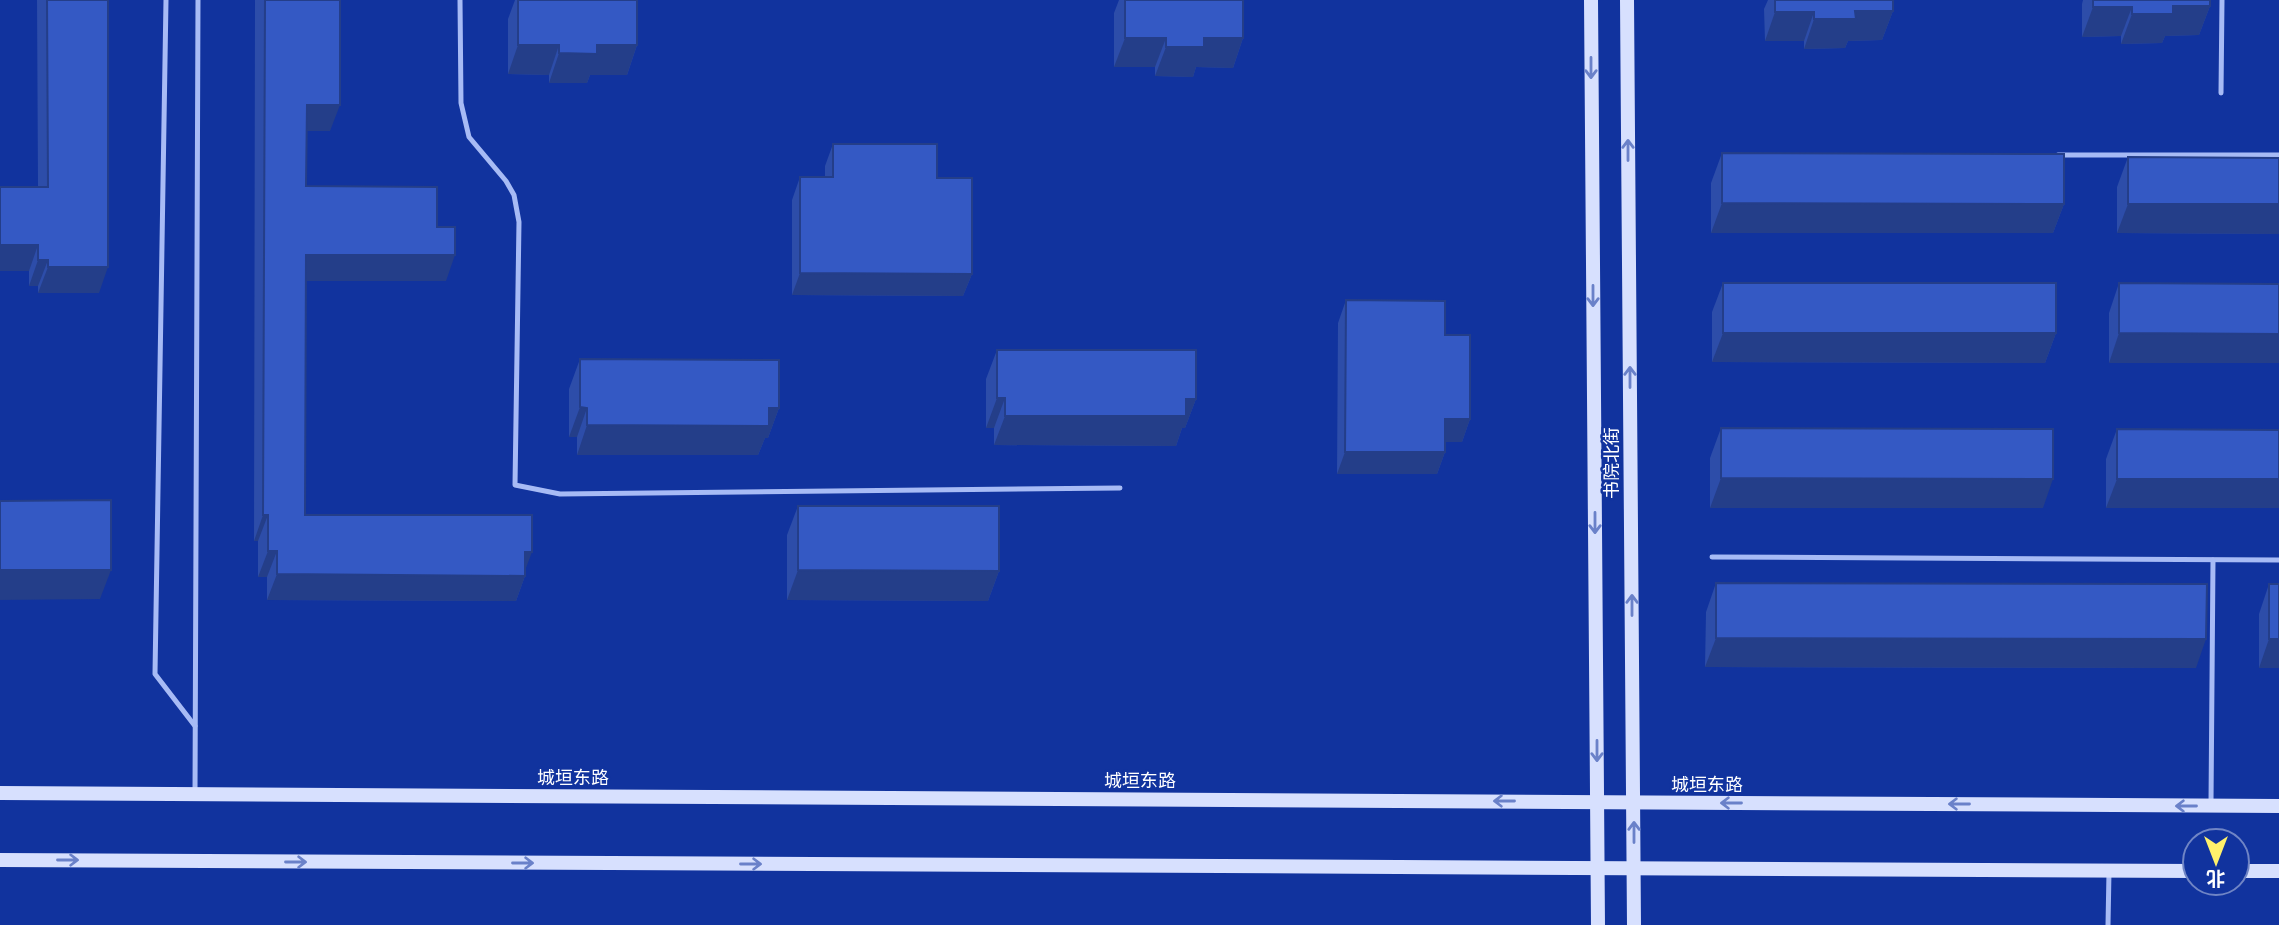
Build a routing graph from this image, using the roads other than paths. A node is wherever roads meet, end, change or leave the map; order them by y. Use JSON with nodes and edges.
{"nodes":[{"id":1,"x":166,"y":0,"type":"edge"},
{"id":2,"x":198,"y":0,"type":"edge"},
{"id":3,"x":460,"y":0,"type":"edge"},
{"id":4,"x":1591,"y":0,"type":"edge"},
{"id":5,"x":1627,"y":0,"type":"edge"},
{"id":6,"x":2222,"y":0,"type":"edge"},
{"id":7,"x":2221,"y":93,"type":"dead end"},
{"id":8,"x":2045,"y":155,"type":"edge"},
{"id":9,"x":2279,"y":155,"type":"edge"},
{"id":10,"x":1119,"y":488,"type":"dead end"},
{"id":11,"x":1712,"y":557,"type":"dead end"},
{"id":12,"x":2213,"y":560,"type":"junction"},
{"id":13,"x":2279,"y":560,"type":"edge"},
{"id":14,"x":195,"y":726,"type":"junction"},
{"id":15,"x":0,"y":793,"type":"edge"},
{"id":16,"x":195,"y":794,"type":"junction"},
{"id":17,"x":1597,"y":802,"type":"junction"},
{"id":18,"x":1633,"y":803,"type":"junction"},
{"id":19,"x":2211,"y":806,"type":"junction"},
{"id":20,"x":2279,"y":806,"type":"edge"},
{"id":21,"x":0,"y":860,"type":"edge"},
{"id":22,"x":1598,"y":869,"type":"junction"},
{"id":23,"x":1634,"y":870,"type":"junction"},
{"id":24,"x":2109,"y":871,"type":"junction"},
{"id":25,"x":2181,"y":871,"type":"edge"},
{"id":26,"x":2251,"y":871,"type":"edge"},
{"id":27,"x":2279,"y":871,"type":"edge"},
{"id":28,"x":1598,"y":925,"type":"edge"},
{"id":29,"x":1634,"y":925,"type":"edge"},
{"id":30,"x":2108,"y":925,"type":"edge"}],
"edges":[{"from":1,"to":14,"type":"lane"},
{"from":2,"to":14,"type":"lane"},
{"from":3,"to":10,"type":"lane"},
{"from":4,"to":17,"type":"main road","name":"书院北街","one_way":true},
{"from":18,"to":5,"type":"main road","name":"书院北街","one_way":true},
{"from":6,"to":7,"type":"lane"},
{"from":8,"to":9,"type":"lane"},
{"from":11,"to":12,"type":"lane"},
{"from":12,"to":13,"type":"lane"},
{"from":12,"to":19,"type":"lane"},
{"from":14,"to":16,"type":"lane"},
{"from":15,"to":16,"type":"main road","name":"城垣东路"},
{"from":17,"to":16,"type":"main road","name":"城垣东路","one_way":true},
{"from":17,"to":18,"type":"main road","name":"城垣东路"},
{"from":17,"to":22,"type":"main road","name":"书院北街"},
{"from":19,"to":18,"type":"main road","name":"城垣东路","one_way":true},
{"from":23,"to":18,"type":"main road","name":"书院北街","one_way":true},
{"from":19,"to":20,"type":"main road","name":"城垣东路"},
{"from":21,"to":22,"type":"main road","one_way":true},
{"from":22,"to":23,"type":"main road"},
{"from":22,"to":28,"type":"main road","name":"书院北街"},
{"from":23,"to":24,"type":"main road"},
{"from":23,"to":29,"type":"main road","name":"书院北街"},
{"from":24,"to":25,"type":"main road"},
{"from":24,"to":30,"type":"lane"},
{"from":26,"to":27,"type":"main road"}]}
